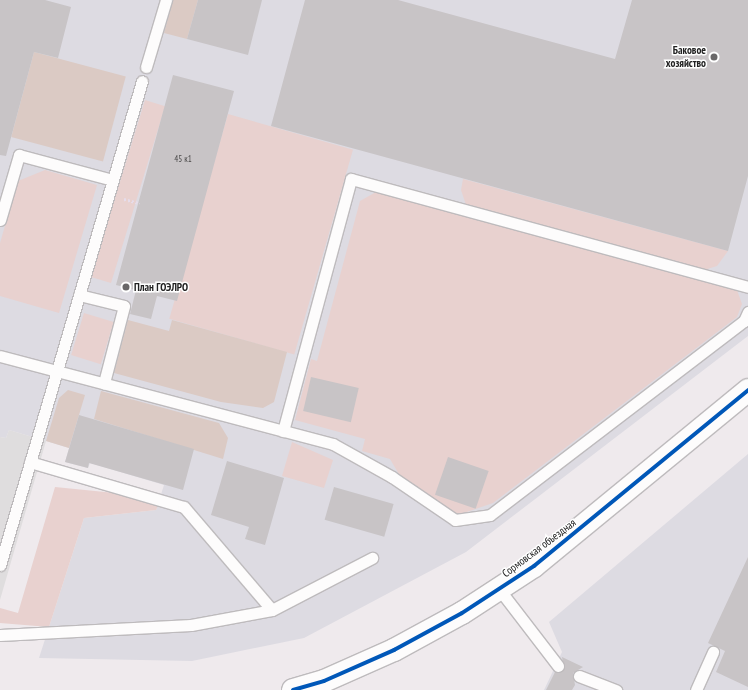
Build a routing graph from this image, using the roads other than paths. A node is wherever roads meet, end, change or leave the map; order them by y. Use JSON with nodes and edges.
{"nodes":[{"id":1,"x":166,"y":0,"type":"edge"},
{"id":2,"x":146,"y":67,"type":"dead end"},
{"id":3,"x":142,"y":81,"type":"dead end"},
{"id":4,"x":113,"y":180,"type":"junction"},
{"id":5,"x":0,"y":220,"type":"edge"},
{"id":6,"x":748,"y":287,"type":"edge"},
{"id":7,"x":79,"y":294,"type":"junction"},
{"id":8,"x":748,"y":312,"type":"edge"},
{"id":9,"x":0,"y":356,"type":"edge"},
{"id":10,"x":57,"y":371,"type":"junction"},
{"id":11,"x":104,"y":384,"type":"junction"},
{"id":12,"x":748,"y":390,"type":"edge"},
{"id":13,"x":283,"y":431,"type":"junction"},
{"id":14,"x":30,"y":462,"type":"junction"},
{"id":15,"x":372,"y":558,"type":"dead end"},
{"id":16,"x":0,"y":565,"type":"edge"},
{"id":17,"x":499,"y":589,"type":"junction"},
{"id":18,"x":272,"y":610,"type":"junction"},
{"id":19,"x":0,"y":635,"type":"edge"},
{"id":20,"x":713,"y":652,"type":"dead end"},
{"id":21,"x":558,"y":666,"type":"dead end"},
{"id":22,"x":579,"y":676,"type":"dead end"},
{"id":23,"x":293,"y":690,"type":"edge"},
{"id":24,"x":616,"y":690,"type":"edge"},
{"id":25,"x":696,"y":690,"type":"edge"}],
"edges":[{"from":1,"to":2,"type":"lane"},
{"from":3,"to":4,"type":"lane"},
{"from":4,"to":5,"type":"lane"},
{"from":4,"to":7,"type":"lane"},
{"from":6,"to":13,"type":"lane"},
{"from":7,"to":10,"type":"lane"},
{"from":7,"to":11,"type":"lane"},
{"from":8,"to":13,"type":"lane"},
{"from":9,"to":10,"type":"lane"},
{"from":10,"to":11,"type":"lane"},
{"from":10,"to":14,"type":"lane"},
{"from":11,"to":13,"type":"lane"},
{"from":12,"to":17,"type":"street","name":"Сормовская объездная"},
{"from":14,"to":16,"type":"lane"},
{"from":14,"to":18,"type":"lane"},
{"from":15,"to":18,"type":"lane"},
{"from":17,"to":21,"type":"lane"},
{"from":17,"to":23,"type":"street","name":"Сормовская объездная"},
{"from":18,"to":19,"type":"lane"},
{"from":20,"to":25,"type":"lane"},
{"from":22,"to":24,"type":"lane"}]}
